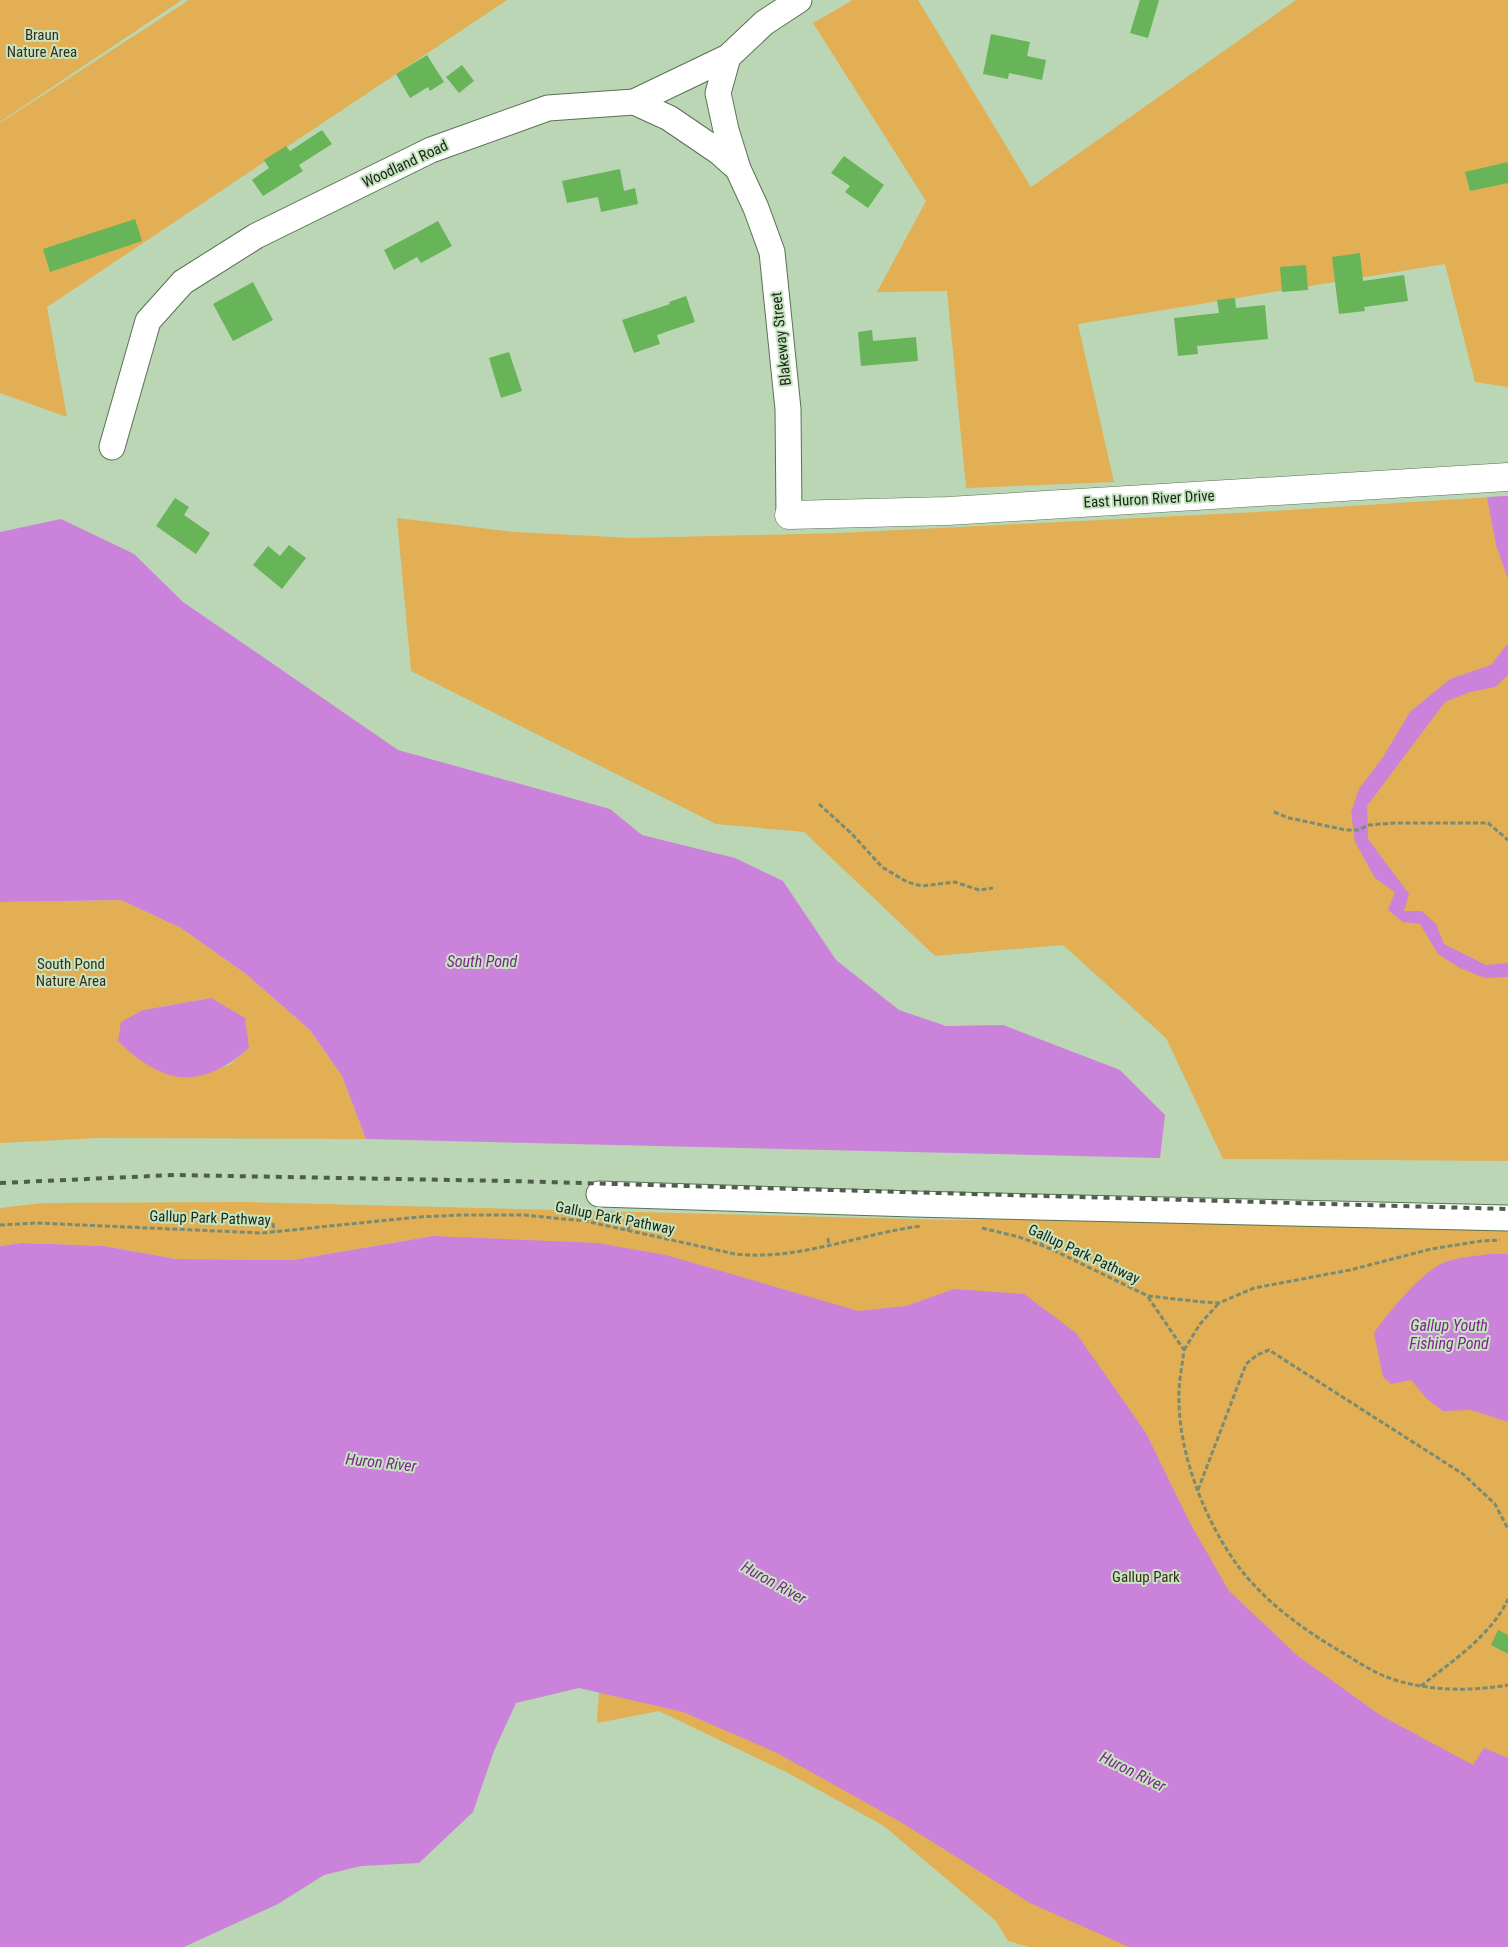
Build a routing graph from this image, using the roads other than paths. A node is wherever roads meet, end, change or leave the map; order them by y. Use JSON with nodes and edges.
{"nodes":[{"id":1,"x":799,"y":0,"type":"edge"},
{"id":2,"x":728,"y":57,"type":"junction"},
{"id":3,"x":634,"y":102,"type":"junction"},
{"id":4,"x":738,"y":169,"type":"junction"},
{"id":5,"x":112,"y":447,"type":"dead end"},
{"id":6,"x":1508,"y":477,"type":"edge"},
{"id":7,"x":789,"y":515,"type":"joint"},
{"id":8,"x":599,"y":1194,"type":"dead end"},
{"id":9,"x":1508,"y":1218,"type":"edge"}],
"edges":[{"from":1,"to":2,"type":"street","name":"Woodland Road"},
{"from":2,"to":3,"type":"street","name":"Woodland Road"},
{"from":2,"to":4,"type":"street","name":"Blakeway Street"},
{"from":3,"to":4,"type":"street","name":"Blakeway Street"},
{"from":3,"to":5,"type":"street","name":"Woodland Road"},
{"from":4,"to":7,"type":"street","name":"Blakeway Street"},
{"from":6,"to":7,"type":"main road","name":"East Huron River Drive"},
{"from":8,"to":9,"type":"street"}]}
